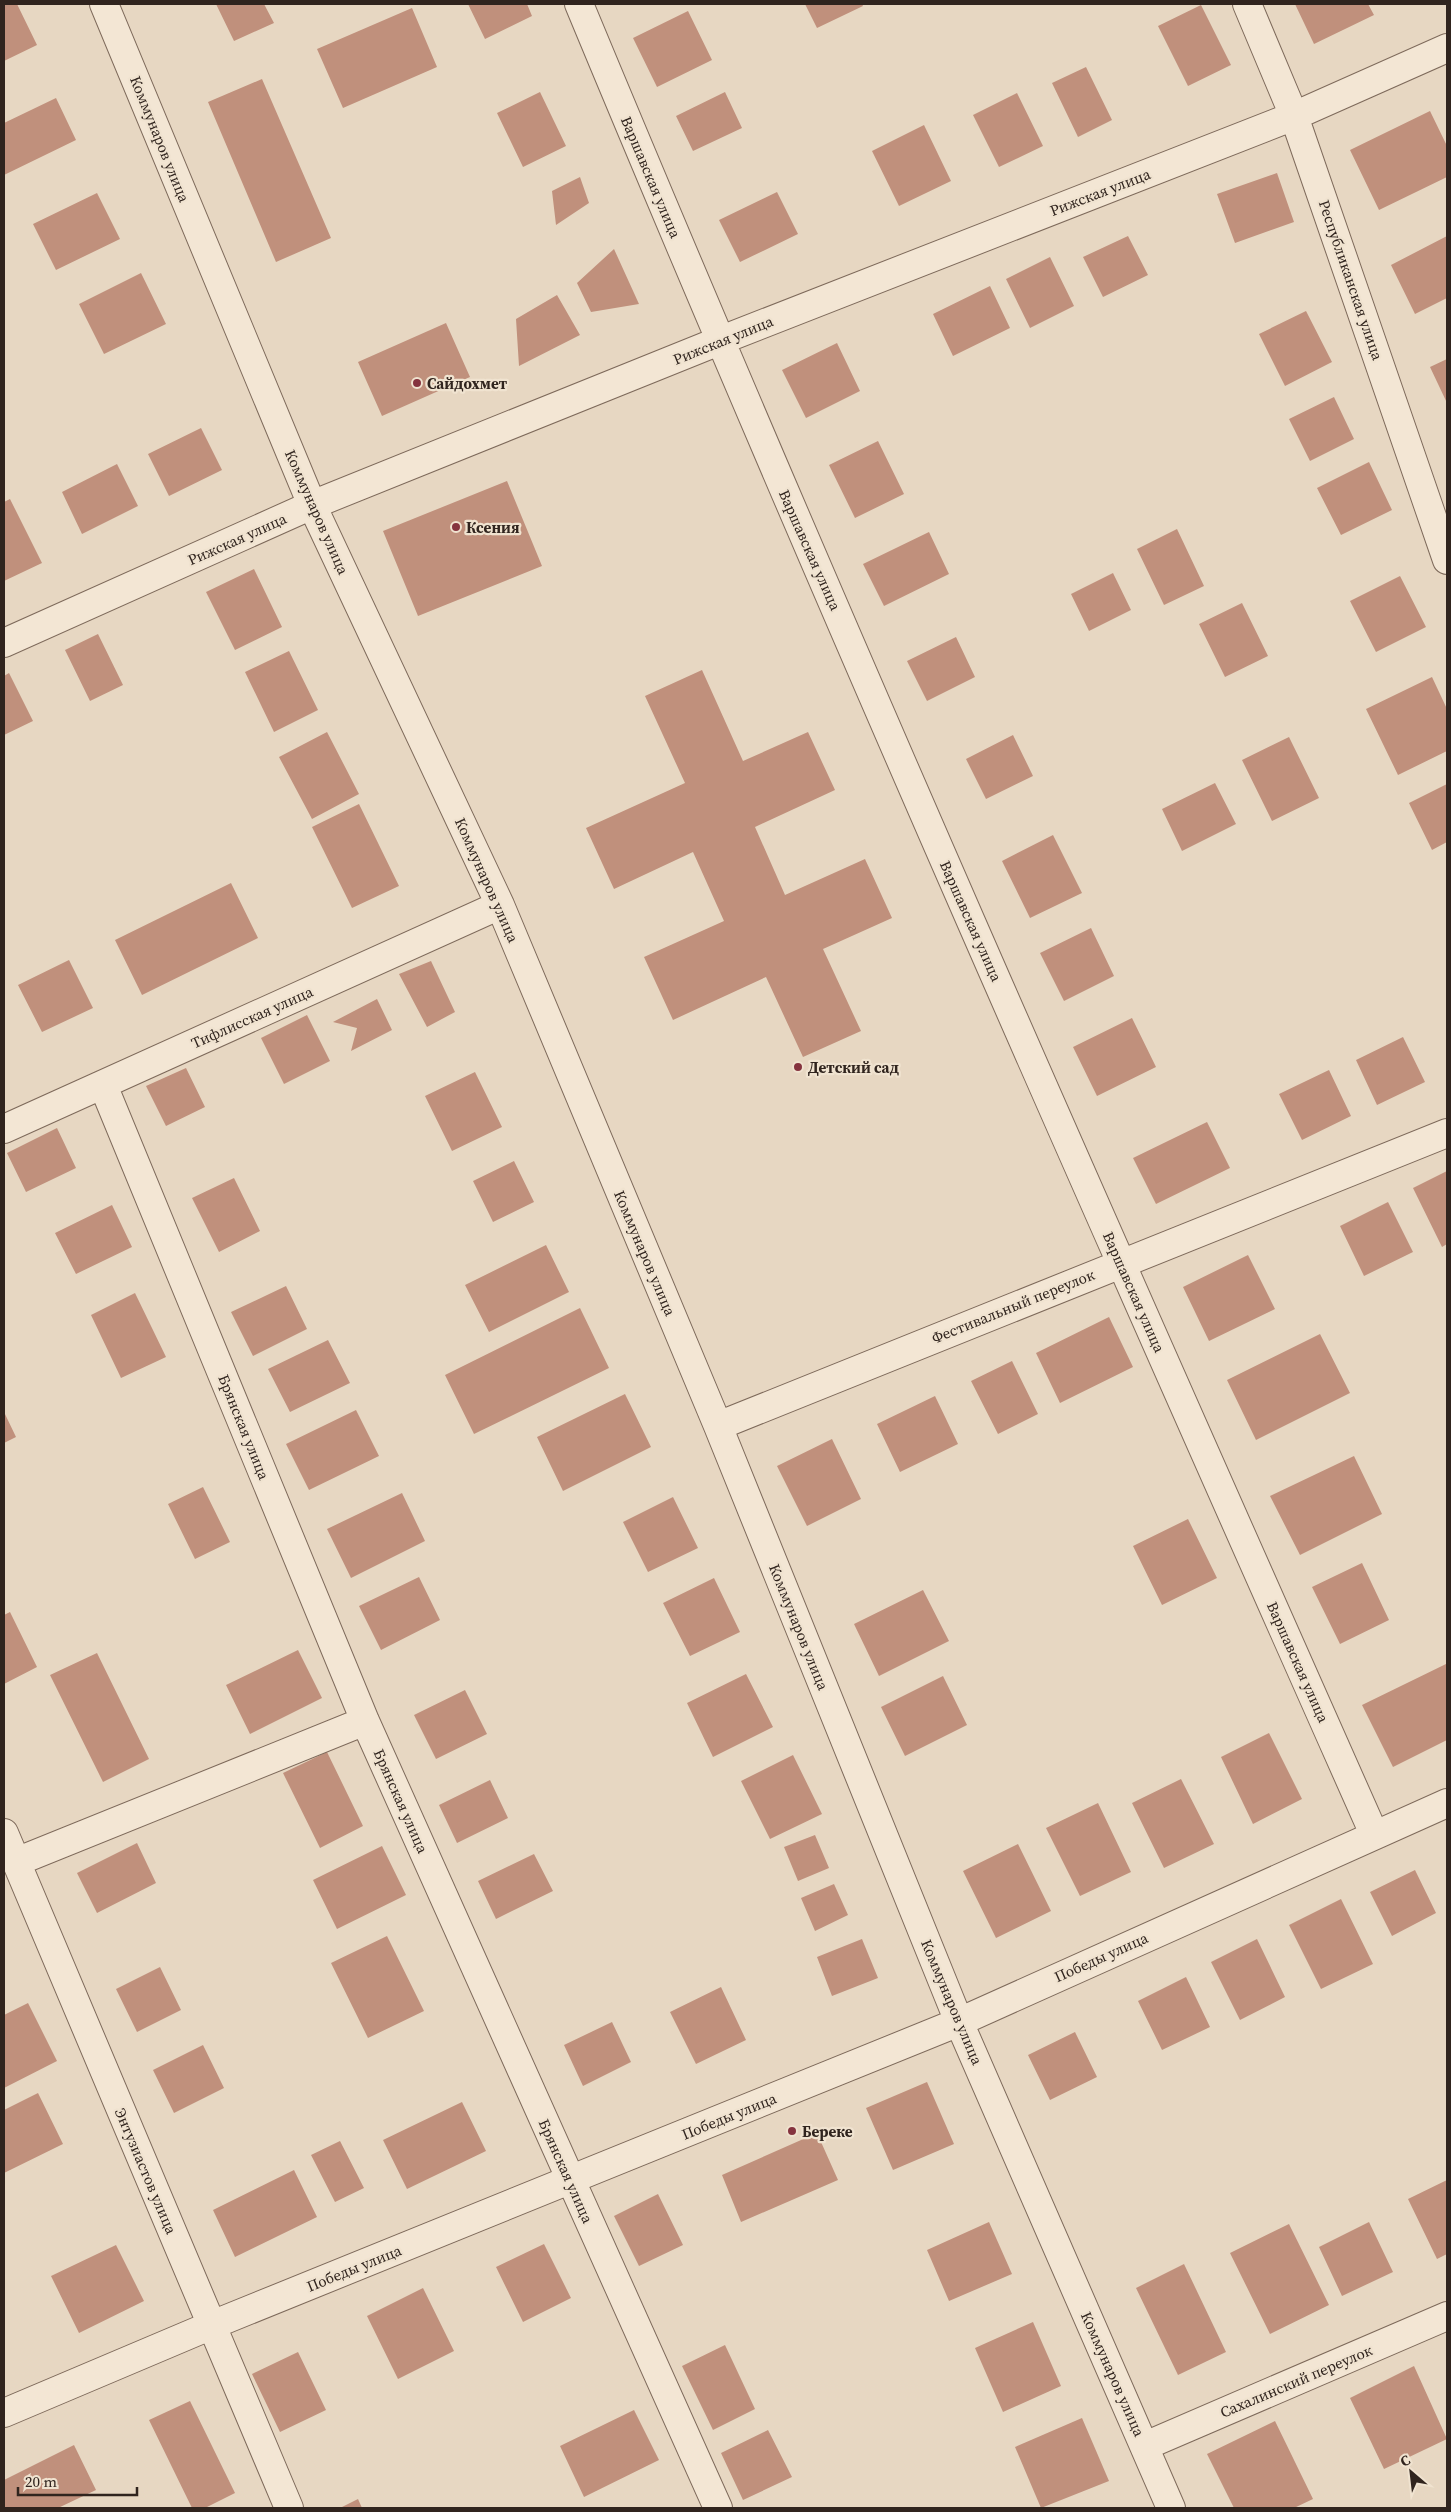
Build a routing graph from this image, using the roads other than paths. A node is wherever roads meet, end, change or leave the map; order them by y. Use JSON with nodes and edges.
{"nodes":[{"id":1,"x":104,"y":4,"type":"edge"},
{"id":2,"x":579,"y":4,"type":"edge"},
{"id":3,"x":1247,"y":4,"type":"edge"},
{"id":4,"x":1447,"y":48,"type":"edge"},
{"id":5,"x":1294,"y":116,"type":"junction"},
{"id":6,"x":719,"y":341,"type":"junction"},
{"id":7,"x":312,"y":505,"type":"junction"},
{"id":8,"x":1447,"y":560,"type":"edge"},
{"id":9,"x":4,"y":643,"type":"edge"},
{"id":10,"x":500,"y":904,"type":"junction"},
{"id":11,"x":103,"y":1085,"type":"junction"},
{"id":12,"x":4,"y":1129,"type":"edge"},
{"id":13,"x":1447,"y":1133,"type":"edge"},
{"id":14,"x":1120,"y":1263,"type":"junction"},
{"id":15,"x":718,"y":1426,"type":"junction"},
{"id":16,"x":365,"y":1722,"type":"junction"},
{"id":17,"x":1447,"y":1803,"type":"edge"},
{"id":18,"x":4,"y":1833,"type":"edge"},
{"id":19,"x":1374,"y":1834,"type":"junction"},
{"id":20,"x":16,"y":1862,"type":"junction"},
{"id":21,"x":959,"y":2022,"type":"junction"},
{"id":22,"x":570,"y":2181,"type":"junction"},
{"id":23,"x":1447,"y":2316,"type":"edge"},
{"id":24,"x":212,"y":2325,"type":"junction"},
{"id":25,"x":4,"y":2413,"type":"edge"},
{"id":26,"x":1145,"y":2446,"type":"junction"},
{"id":27,"x":289,"y":2508,"type":"edge"},
{"id":28,"x":718,"y":2508,"type":"edge"},
{"id":29,"x":1171,"y":2508,"type":"edge"}],
"edges":[{"from":1,"to":7,"type":"street","name":"Коммунаров улица"},
{"from":2,"to":6,"type":"street","name":"Варшавская улица"},
{"from":3,"to":5,"type":"street","name":"Республиканская улица"},
{"from":4,"to":5,"type":"street","name":"Рижская улица"},
{"from":5,"to":6,"type":"street","name":"Рижская улица"},
{"from":5,"to":8,"type":"street","name":"Республиканская улица"},
{"from":6,"to":7,"type":"street","name":"Рижская улица"},
{"from":6,"to":14,"type":"street","name":"Варшавская улица"},
{"from":7,"to":9,"type":"street","name":"Рижская улица"},
{"from":7,"to":10,"type":"street","name":"Коммунаров улица"},
{"from":10,"to":11,"type":"street","name":"Тифлисская улица"},
{"from":10,"to":15,"type":"street","name":"Коммунаров улица"},
{"from":11,"to":12,"type":"street","name":"Тифлисская улица"},
{"from":11,"to":16,"type":"street","name":"Брянская улица"},
{"from":13,"to":14,"type":"street","name":"Фестивальный переулок"},
{"from":14,"to":15,"type":"street","name":"Фестивальный переулок"},
{"from":14,"to":19,"type":"street","name":"Варшавская улица"},
{"from":15,"to":21,"type":"street","name":"Коммунаров улица"},
{"from":16,"to":20,"type":"street"},
{"from":16,"to":22,"type":"street","name":"Брянская улица"},
{"from":17,"to":19,"type":"street","name":"Победы улица"},
{"from":18,"to":20,"type":"street","name":"Энтузиастов улица"},
{"from":19,"to":21,"type":"street","name":"Победы улица"},
{"from":20,"to":24,"type":"street","name":"Энтузиастов улица"},
{"from":21,"to":22,"type":"street","name":"Победы улица"},
{"from":21,"to":26,"type":"street","name":"Коммунаров улица"},
{"from":22,"to":24,"type":"street","name":"Победы улица"},
{"from":22,"to":28,"type":"street","name":"Брянская улица"},
{"from":23,"to":26,"type":"street","name":"Сахалинский переулок"},
{"from":24,"to":25,"type":"street","name":"Победы улица"},
{"from":24,"to":27,"type":"street","name":"Энтузиастов улица"},
{"from":26,"to":29,"type":"street","name":"Коммунаров улица"}]}
